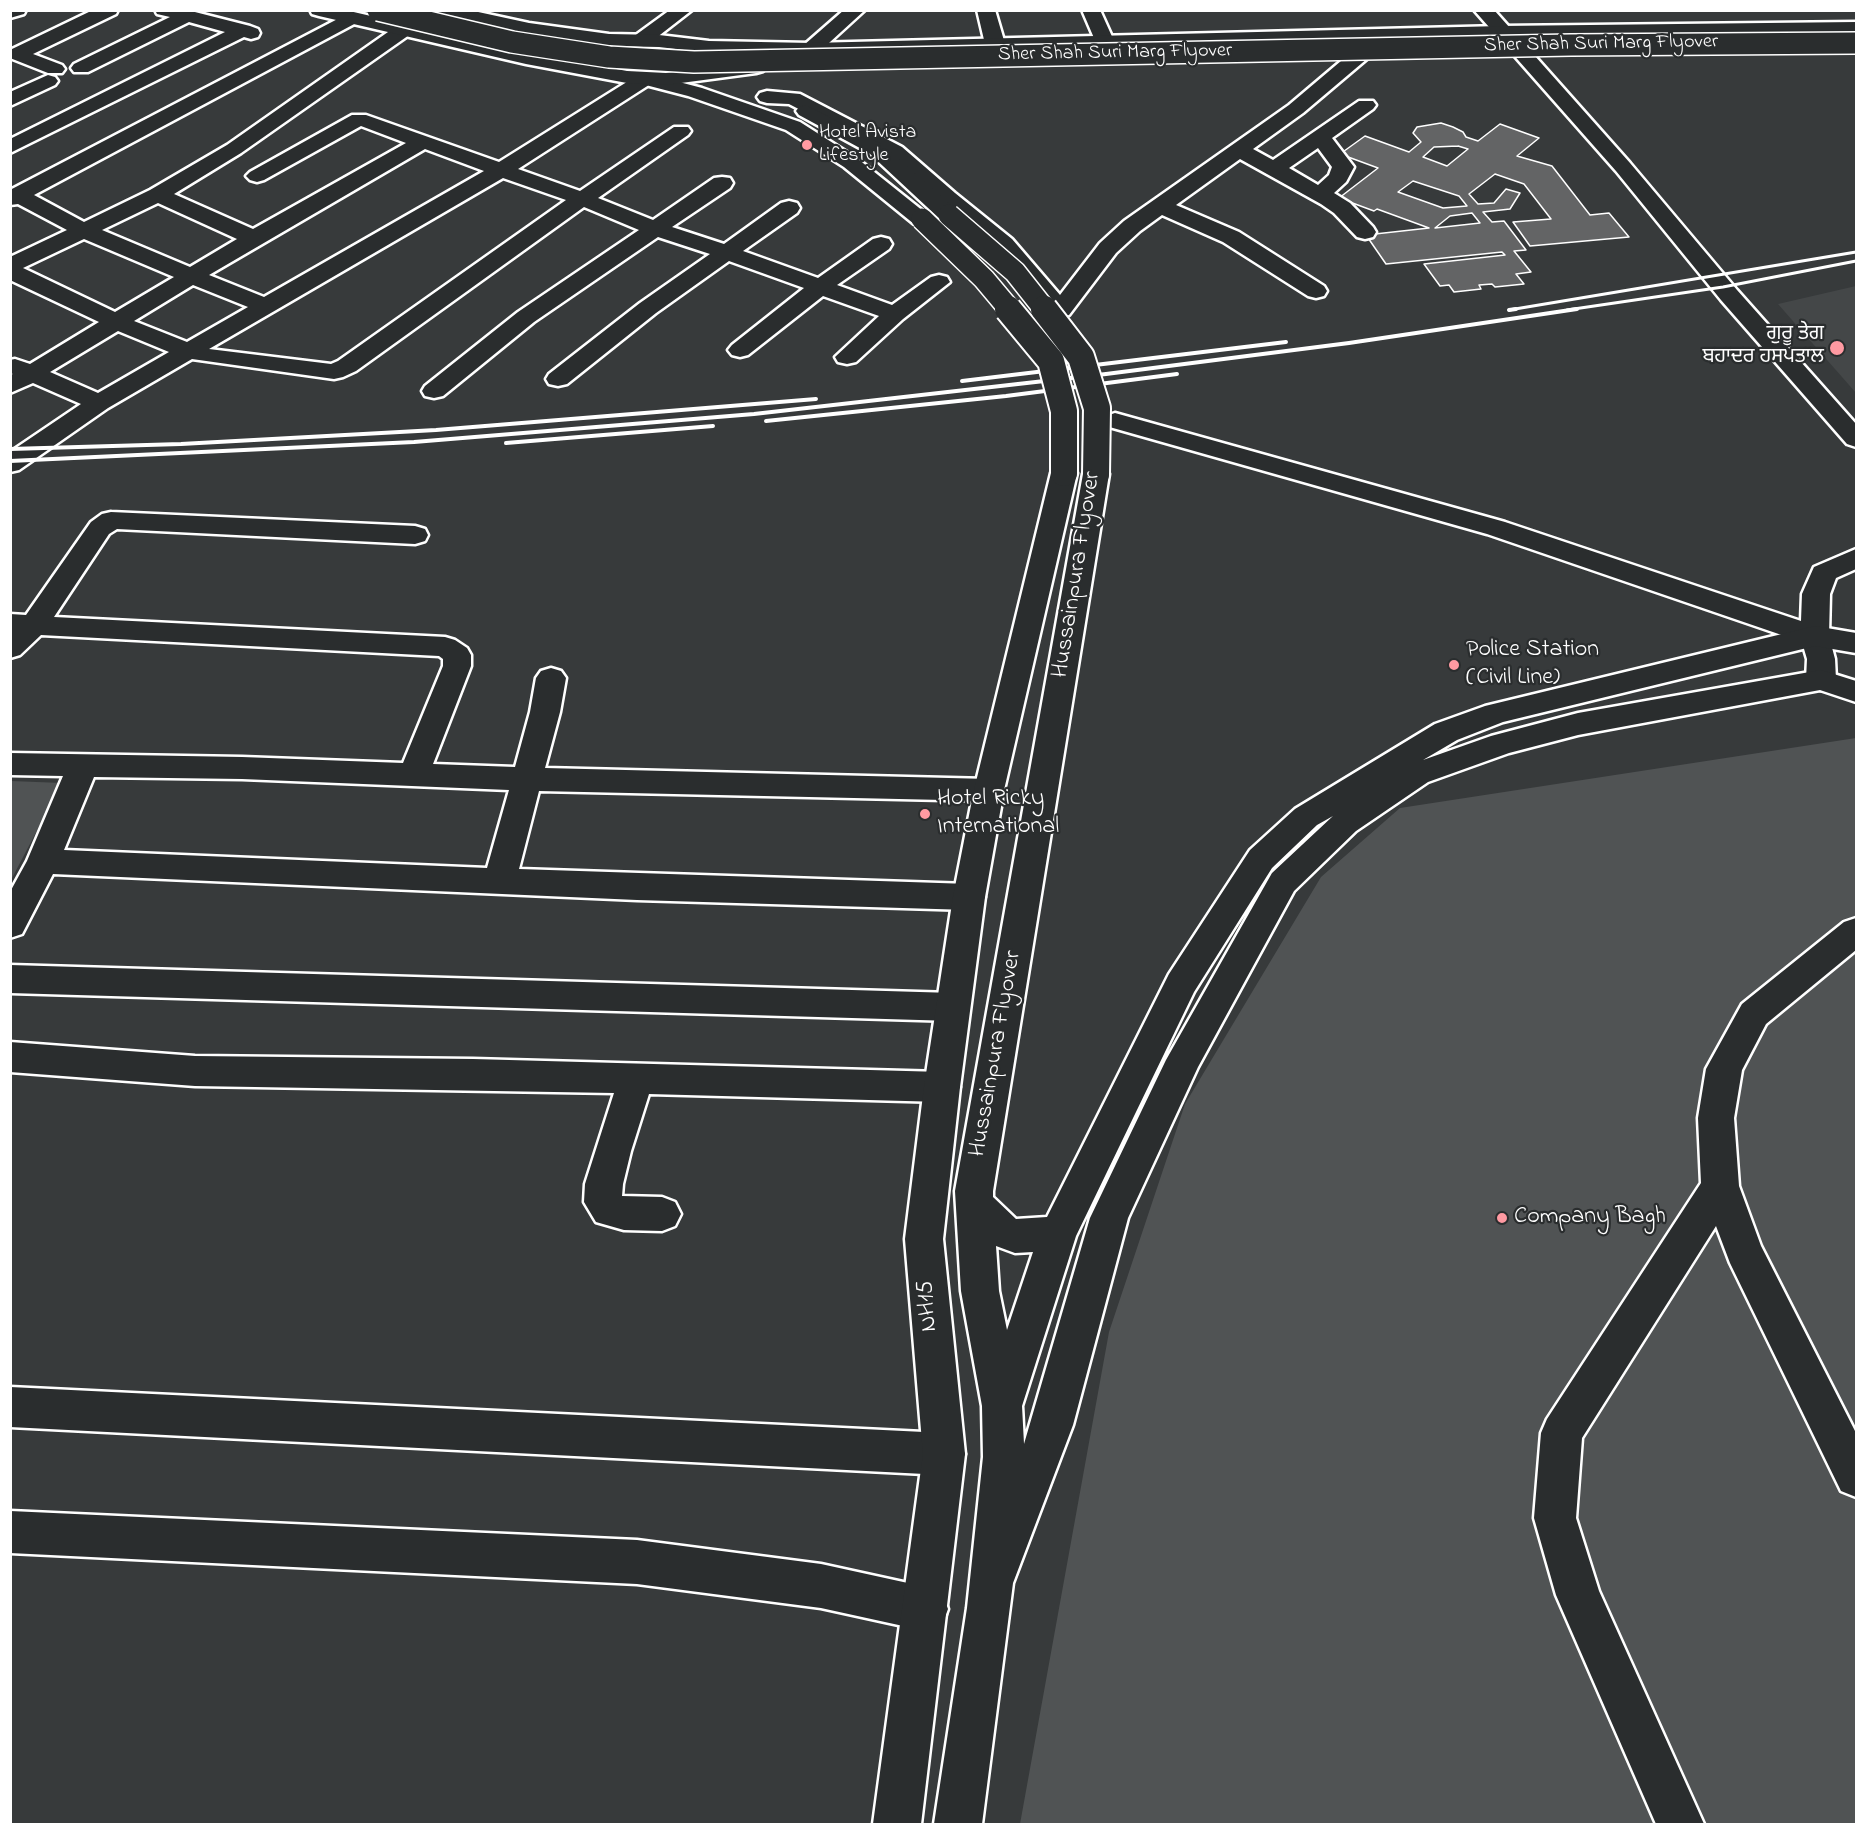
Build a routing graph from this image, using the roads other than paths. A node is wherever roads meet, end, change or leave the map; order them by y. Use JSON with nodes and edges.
{"nodes":[{"id":1,"x":17,"y":10,"type":"edge"},
{"id":2,"x":109,"y":10,"type":"edge"},
{"id":3,"x":164,"y":10,"type":"edge"},
{"id":4,"x":319,"y":10,"type":"edge"},
{"id":5,"x":378,"y":10,"type":"edge"},
{"id":6,"x":416,"y":10,"type":"edge"},
{"id":7,"x":441,"y":10,"type":"edge"},
{"id":8,"x":683,"y":10,"type":"edge"},
{"id":9,"x":856,"y":10,"type":"edge"},
{"id":10,"x":986,"y":10,"type":"edge"},
{"id":11,"x":1091,"y":10,"type":"edge"},
{"id":12,"x":1483,"y":10,"type":"edge"},
{"id":13,"x":10,"y":13,"type":"edge"},
{"id":14,"x":464,"y":13,"type":"edge"},
{"id":15,"x":187,"y":16,"type":"junction"},
{"id":16,"x":351,"y":18,"type":"junction"},
{"id":17,"x":1857,"y":28,"type":"edge"},
{"id":18,"x":405,"y":29,"type":"junction"},
{"id":19,"x":243,"y":30,"type":"junction"},
{"id":20,"x":1501,"y":32,"type":"junction"},
{"id":21,"x":1857,"y":34,"type":"edge"},
{"id":22,"x":427,"y":35,"type":"junction"},
{"id":23,"x":609,"y":40,"type":"junction"},
{"id":24,"x":640,"y":41,"type":"junction"},
{"id":25,"x":1104,"y":42,"type":"junction"},
{"id":26,"x":1857,"y":43,"type":"edge"},
{"id":27,"x":995,"y":44,"type":"junction"},
{"id":28,"x":296,"y":47,"type":"junction"},
{"id":29,"x":811,"y":49,"type":"junction"},
{"id":30,"x":1857,"y":50,"type":"edge"},
{"id":31,"x":1519,"y":51,"type":"junction"},
{"id":32,"x":14,"y":53,"type":"edge"},
{"id":33,"x":1361,"y":54,"type":"junction"},
{"id":34,"x":706,"y":65,"type":"junction"},
{"id":35,"x":588,"y":69,"type":"junction"},
{"id":36,"x":80,"y":72,"type":"junction"},
{"id":37,"x":51,"y":75,"type":"junction"},
{"id":38,"x":645,"y":79,"type":"junction"},
{"id":39,"x":752,"y":91,"type":"junction"},
{"id":40,"x":118,"y":93,"type":"junction"},
{"id":41,"x":10,"y":99,"type":"edge"},
{"id":42,"x":1366,"y":105,"type":"dead end"},
{"id":43,"x":316,"y":107,"type":"junction"},
{"id":44,"x":171,"y":113,"type":"junction"},
{"id":45,"x":359,"y":119,"type":"junction"},
{"id":46,"x":681,"y":131,"type":"dead end"},
{"id":47,"x":1321,"y":137,"type":"junction"},
{"id":48,"x":423,"y":142,"type":"junction"},
{"id":49,"x":10,"y":147,"type":"edge"},
{"id":50,"x":1239,"y":150,"type":"junction"},
{"id":51,"x":1274,"y":169,"type":"junction"},
{"id":52,"x":501,"y":170,"type":"junction"},
{"id":53,"x":257,"y":176,"type":"dead end"},
{"id":54,"x":723,"y":183,"type":"dead end"},
{"id":55,"x":1320,"y":194,"type":"junction"},
{"id":56,"x":158,"y":195,"type":"junction"},
{"id":57,"x":14,"y":197,"type":"edge"},
{"id":58,"x":583,"y":199,"type":"junction"},
{"id":59,"x":1160,"y":206,"type":"junction"},
{"id":60,"x":789,"y":208,"type":"dead end"},
{"id":61,"x":655,"y":229,"type":"junction"},
{"id":62,"x":84,"y":231,"type":"junction"},
{"id":63,"x":1365,"y":232,"type":"dead end"},
{"id":64,"x":254,"y":238,"type":"junction"},
{"id":65,"x":881,"y":244,"type":"dead end"},
{"id":66,"x":726,"y":252,"type":"junction"},
{"id":67,"x":10,"y":266,"type":"edge"},
{"id":68,"x":10,"y":271,"type":"edge"},
{"id":69,"x":195,"y":276,"type":"junction"},
{"id":70,"x":939,"y":282,"type":"dead end"},
{"id":71,"x":821,"y":286,"type":"junction"},
{"id":72,"x":1316,"y":291,"type":"dead end"},
{"id":73,"x":265,"y":306,"type":"junction"},
{"id":74,"x":896,"y":314,"type":"junction"},
{"id":75,"x":117,"y":322,"type":"junction"},
{"id":76,"x":740,"y":350,"type":"dead end"},
{"id":77,"x":187,"y":351,"type":"junction"},
{"id":78,"x":847,"y":357,"type":"dead end"},
{"id":79,"x":17,"y":374,"type":"edge"},
{"id":80,"x":558,"y":380,"type":"dead end"},
{"id":81,"x":434,"y":391,"type":"dead end"},
{"id":82,"x":99,"y":403,"type":"junction"},
{"id":83,"x":1115,"y":421,"type":"dead end"},
{"id":84,"x":1857,"y":439,"type":"edge"},
{"id":85,"x":10,"y":464,"type":"edge"},
{"id":86,"x":415,"y":535,"type":"dead end"},
{"id":87,"x":1857,"y":558,"type":"edge"},
{"id":88,"x":22,"y":625,"type":"edge"},
{"id":89,"x":1815,"y":636,"type":"junction"},
{"id":90,"x":1857,"y":643,"type":"edge"},
{"id":91,"x":10,"y":648,"type":"edge"},
{"id":92,"x":551,"y":678,"type":"dead end"},
{"id":93,"x":1821,"y":680,"type":"junction"},
{"id":94,"x":1857,"y":692,"type":"edge"},
{"id":95,"x":10,"y":764,"type":"edge"},
{"id":96,"x":83,"y":765,"type":"junction"},
{"id":97,"x":414,"y":774,"type":"junction"},
{"id":98,"x":526,"y":779,"type":"junction"},
{"id":99,"x":991,"y":780,"type":"junction"},
{"id":100,"x":43,"y":861,"type":"junction"},
{"id":101,"x":500,"y":880,"type":"junction"},
{"id":102,"x":969,"y":897,"type":"junction"},
{"id":103,"x":10,"y":925,"type":"edge"},
{"id":104,"x":1857,"y":931,"type":"edge"},
{"id":105,"x":10,"y":979,"type":"edge"},
{"id":106,"x":953,"y":1007,"type":"junction"},
{"id":107,"x":10,"y":1057,"type":"edge"},
{"id":108,"x":636,"y":1080,"type":"junction"},
{"id":109,"x":942,"y":1087,"type":"junction"},
{"id":110,"x":1720,"y":1186,"type":"junction"},
{"id":111,"x":974,"y":1203,"type":"junction"},
{"id":112,"x":662,"y":1214,"type":"dead end"},
{"id":113,"x":1058,"y":1234,"type":"junction"},
{"id":114,"x":1002,"y":1406,"type":"junction"},
{"id":115,"x":10,"y":1407,"type":"edge"},
{"id":116,"x":944,"y":1454,"type":"junction"},
{"id":117,"x":1857,"y":1476,"type":"edge"},
{"id":118,"x":10,"y":1532,"type":"edge"},
{"id":119,"x":990,"y":1587,"type":"junction"},
{"id":120,"x":926,"y":1609,"type":"junction"},
{"id":121,"x":897,"y":1824,"type":"edge"},
{"id":122,"x":958,"y":1824,"type":"edge"},
{"id":123,"x":1680,"y":1824,"type":"edge"}],
"edges":[{"from":1,"to":13,"type":"main road"},
{"from":2,"to":32,"type":"main road"},
{"from":3,"to":15,"type":"main road"},
{"from":4,"to":16,"type":"main road"},
{"from":5,"to":26,"type":"main road","name":"Sher Shah Suri Marg Flyover","bridge":true},
{"from":6,"to":21,"type":"main road","name":"Sher Shah Suri Marg Flyover"},
{"from":7,"to":14,"type":"main road"},
{"from":8,"to":24,"type":"main road"},
{"from":9,"to":29,"type":"main road"},
{"from":10,"to":27,"type":"main road"},
{"from":11,"to":25,"type":"main road"},
{"from":12,"to":20,"type":"main road"},
{"from":14,"to":22,"type":"main road"},
{"from":14,"to":23,"type":"main road"},
{"from":15,"to":19,"type":"main road"},
{"from":15,"to":36,"type":"main road"},
{"from":16,"to":18,"type":"main road"},
{"from":16,"to":28,"type":"main road"},
{"from":17,"to":20,"type":"main road"},
{"from":18,"to":22,"type":"main road"},
{"from":18,"to":43,"type":"main road"},
{"from":19,"to":28,"type":"main road"},
{"from":19,"to":40,"type":"main road"},
{"from":20,"to":25,"type":"main road"},
{"from":20,"to":31,"type":"main road"},
{"from":22,"to":35,"type":"main road"},
{"from":23,"to":24,"type":"main road"},
{"from":23,"to":35,"type":"main road"},
{"from":24,"to":34,"type":"main road"},
{"from":25,"to":27,"type":"main road"},
{"from":27,"to":29,"type":"main road"},
{"from":28,"to":44,"type":"main road"},
{"from":29,"to":34,"type":"main road"},
{"from":30,"to":31,"type":"main road"},
{"from":31,"to":33,"type":"main road"},
{"from":31,"to":84,"type":"main road"},
{"from":32,"to":37,"type":"main road"},
{"from":33,"to":34,"type":"main road"},
{"from":33,"to":50,"type":"main road"},
{"from":34,"to":38,"type":"main road"},
{"from":34,"to":39,"type":"main road"},
{"from":35,"to":38,"type":"main road"},
{"from":36,"to":37,"type":"main road"},
{"from":36,"to":40,"type":"main road"},
{"from":37,"to":41,"type":"main road"},
{"from":38,"to":52,"type":"main road"},
{"from":38,"to":99,"type":"main road","name":"Hussainpura Flyover","bridge":true},
{"from":39,"to":59,"type":"main road"},
{"from":39,"to":111,"type":"main road","name":"Hussainpura Flyover","bridge":true},
{"from":40,"to":44,"type":"main road"},
{"from":40,"to":49,"type":"main road"},
{"from":42,"to":47,"type":"main road"},
{"from":43,"to":45,"type":"main road"},
{"from":43,"to":56,"type":"main road"},
{"from":44,"to":57,"type":"main road"},
{"from":45,"to":48,"type":"main road"},
{"from":45,"to":53,"type":"main road"},
{"from":46,"to":58,"type":"main road"},
{"from":47,"to":51,"type":"main road"},
{"from":47,"to":55,"type":"main road"},
{"from":48,"to":52,"type":"main road"},
{"from":48,"to":64,"type":"main road"},
{"from":50,"to":51,"type":"main road"},
{"from":50,"to":59,"type":"main road"},
{"from":51,"to":55,"type":"main road"},
{"from":52,"to":58,"type":"main road"},
{"from":52,"to":73,"type":"main road"},
{"from":54,"to":61,"type":"main road"},
{"from":55,"to":63,"type":"main road"},
{"from":56,"to":62,"type":"main road"},
{"from":56,"to":64,"type":"main road"},
{"from":57,"to":62,"type":"main road"},
{"from":58,"to":61,"type":"main road"},
{"from":58,"to":77,"type":"main road"},
{"from":59,"to":72,"type":"main road"},
{"from":60,"to":66,"type":"main road"},
{"from":61,"to":66,"type":"main road"},
{"from":61,"to":81,"type":"main road"},
{"from":62,"to":67,"type":"main road"},
{"from":62,"to":69,"type":"main road"},
{"from":64,"to":69,"type":"main road"},
{"from":65,"to":71,"type":"main road"},
{"from":66,"to":71,"type":"main road"},
{"from":66,"to":80,"type":"main road"},
{"from":68,"to":75,"type":"main road"},
{"from":69,"to":73,"type":"main road"},
{"from":69,"to":75,"type":"main road"},
{"from":70,"to":74,"type":"main road"},
{"from":71,"to":74,"type":"main road"},
{"from":71,"to":76,"type":"main road"},
{"from":73,"to":77,"type":"main road"},
{"from":74,"to":78,"type":"main road"},
{"from":75,"to":77,"type":"main road"},
{"from":75,"to":79,"type":"main road"},
{"from":77,"to":82,"type":"main road"},
{"from":79,"to":82,"type":"main road"},
{"from":82,"to":85,"type":"main road"},
{"from":83,"to":89,"type":"main road"},
{"from":86,"to":88,"type":"main road"},
{"from":87,"to":89,"type":"main road"},
{"from":88,"to":91,"type":"main road"},
{"from":88,"to":97,"type":"main road"},
{"from":89,"to":90,"type":"main road"},
{"from":89,"to":93,"type":"main road"},
{"from":89,"to":113,"type":"main road"},
{"from":92,"to":98,"type":"main road"},
{"from":93,"to":94,"type":"main road"},
{"from":93,"to":119,"type":"main road"},
{"from":95,"to":96,"type":"main road"},
{"from":96,"to":97,"type":"main road"},
{"from":96,"to":100,"type":"main road"},
{"from":97,"to":98,"type":"main road"},
{"from":98,"to":99,"type":"main road"},
{"from":98,"to":101,"type":"main road"},
{"from":99,"to":102,"type":"main road","name":"NH15"},
{"from":100,"to":101,"type":"main road"},
{"from":100,"to":103,"type":"main road"},
{"from":101,"to":102,"type":"main road"},
{"from":102,"to":106,"type":"main road","name":"NH15"},
{"from":104,"to":110,"type":"main road"},
{"from":105,"to":106,"type":"main road"},
{"from":106,"to":109,"type":"main road","name":"NH15"},
{"from":107,"to":108,"type":"main road"},
{"from":108,"to":109,"type":"main road"},
{"from":108,"to":112,"type":"main road"},
{"from":109,"to":116,"type":"main road","name":"NH15"},
{"from":110,"to":117,"type":"main road"},
{"from":110,"to":123,"type":"main road"},
{"from":111,"to":113,"type":"main road"},
{"from":111,"to":114,"type":"main road"},
{"from":113,"to":114,"type":"main road"},
{"from":114,"to":119,"type":"main road"},
{"from":115,"to":116,"type":"main road"},
{"from":116,"to":120,"type":"main road","name":"NH15"},
{"from":118,"to":120,"type":"main road"},
{"from":119,"to":122,"type":"main road"},
{"from":120,"to":121,"type":"main road","name":"NH15"}]}
